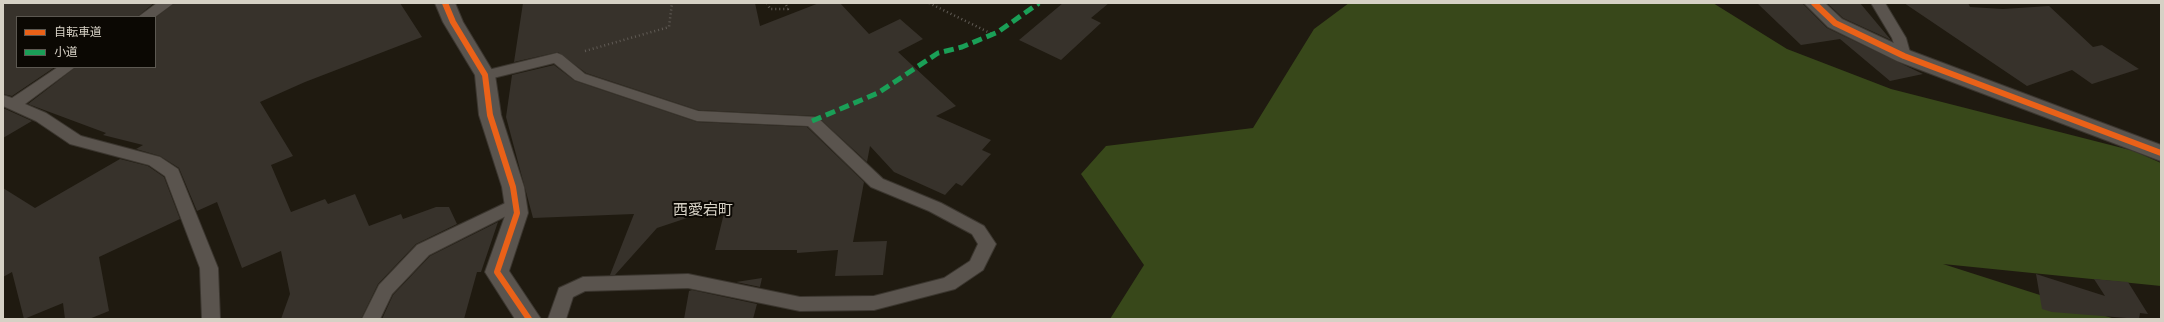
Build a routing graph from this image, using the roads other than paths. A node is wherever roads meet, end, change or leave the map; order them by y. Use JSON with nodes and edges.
{"nodes":[{"id":1,"x":167,"y":3,"type":"edge"},
{"id":2,"x":445,"y":3,"type":"edge"},
{"id":3,"x":1814,"y":3,"type":"edge"},
{"id":4,"x":1878,"y":3,"type":"edge"},
{"id":5,"x":147,"y":16,"type":"edge"},
{"id":6,"x":1904,"y":56,"type":"junction"},
{"id":7,"x":66,"y":68,"type":"edge"},
{"id":8,"x":485,"y":75,"type":"junction"},
{"id":9,"x":7,"y":102,"type":"edge"},
{"id":10,"x":2161,"y":153,"type":"edge"},
{"id":11,"x":516,"y":204,"type":"junction"},
{"id":12,"x":211,"y":319,"type":"edge"},
{"id":13,"x":371,"y":319,"type":"edge"},
{"id":14,"x":529,"y":319,"type":"edge"},
{"id":15,"x":558,"y":319,"type":"edge"}],
"edges":[{"from":1,"to":5,"type":"lane"},
{"from":2,"to":8,"type":"street"},
{"from":3,"to":6,"type":"street"},
{"from":4,"to":6,"type":"lane"},
{"from":6,"to":10,"type":"street"},
{"from":7,"to":9,"type":"lane"},
{"from":8,"to":11,"type":"street"},
{"from":8,"to":15,"type":"lane"},
{"from":9,"to":12,"type":"lane"},
{"from":11,"to":13,"type":"lane"},
{"from":11,"to":14,"type":"street"}]}
